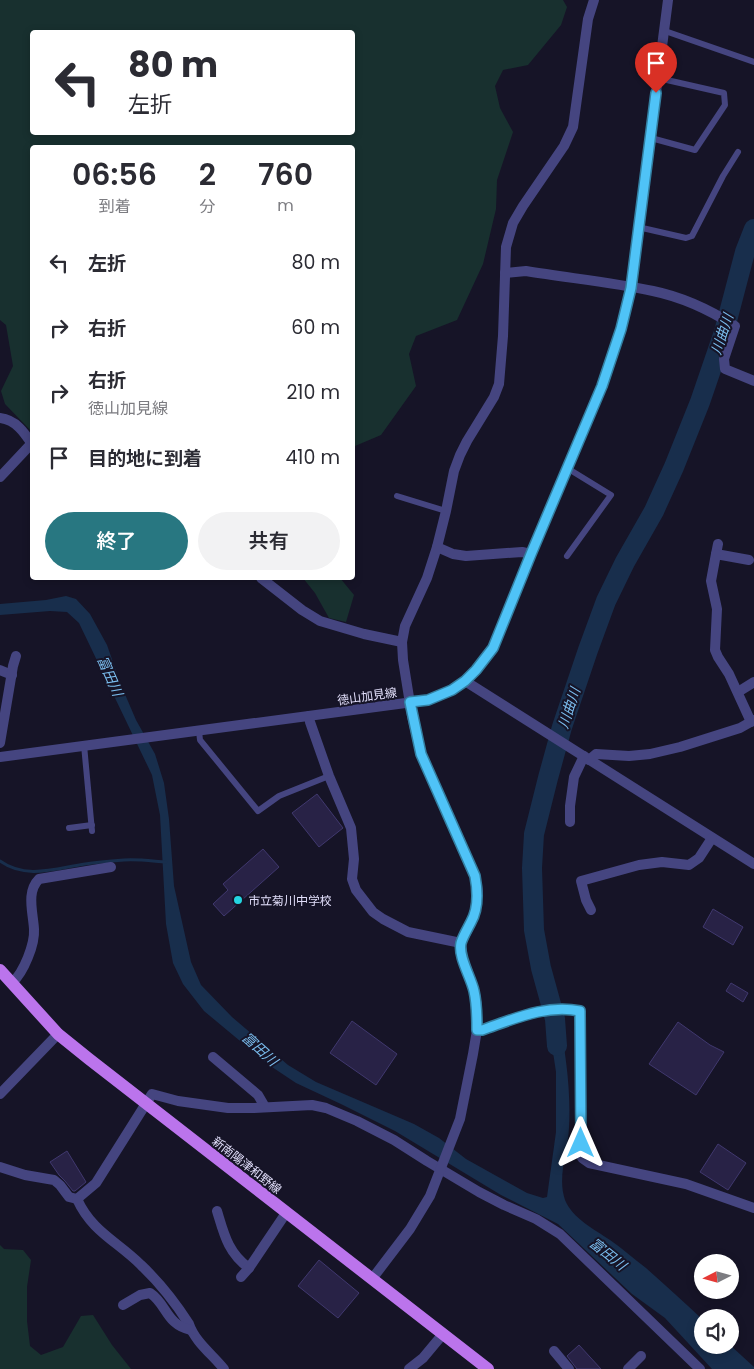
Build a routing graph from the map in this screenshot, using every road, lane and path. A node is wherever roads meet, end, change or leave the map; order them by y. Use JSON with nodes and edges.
{"nodes":[{"id":1,"x":594,"y":0,"type":"edge"},
{"id":2,"x":668,"y":0,"type":"edge"},
{"id":3,"x":665,"y":31,"type":"junction"},
{"id":4,"x":754,"y":62,"type":"edge"},
{"id":5,"x":658,"y":78,"type":"junction"},
{"id":6,"x":651,"y":138,"type":"junction"},
{"id":7,"x":738,"y":152,"type":"dead end"},
{"id":8,"x":638,"y":227,"type":"junction"},
{"id":9,"x":505,"y":273,"type":"junction"},
{"id":10,"x":631,"y":288,"type":"junction"},
{"id":11,"x":754,"y":381,"type":"edge"},
{"id":12,"x":0,"y":418,"type":"edge"},
{"id":13,"x":30,"y":442,"type":"edge"},
{"id":14,"x":30,"y":446,"type":"edge"},
{"id":15,"x":567,"y":468,"type":"junction"},
{"id":16,"x":0,"y":477,"type":"edge"},
{"id":17,"x":397,"y":496,"type":"dead end"},
{"id":18,"x":446,"y":510,"type":"junction"},
{"id":19,"x":718,"y":544,"type":"dead end"},
{"id":20,"x":437,"y":547,"type":"junction"},
{"id":21,"x":531,"y":554,"type":"junction"},
{"id":22,"x":716,"y":554,"type":"junction"},
{"id":23,"x":567,"y":556,"type":"dead end"},
{"id":24,"x":749,"y":560,"type":"dead end"},
{"id":25,"x":264,"y":580,"type":"edge"},
{"id":26,"x":402,"y":642,"type":"junction"},
{"id":27,"x":16,"y":656,"type":"dead end"},
{"id":28,"x":0,"y":670,"type":"edge"},
{"id":29,"x":12,"y":675,"type":"junction"},
{"id":30,"x":465,"y":681,"type":"junction"},
{"id":31,"x":754,"y":682,"type":"edge"},
{"id":32,"x":738,"y":692,"type":"junction"},
{"id":33,"x":410,"y":702,"type":"junction"},
{"id":34,"x":309,"y":716,"type":"junction"},
{"id":35,"x":753,"y":721,"type":"edge"},
{"id":36,"x":199,"y":731,"type":"junction"},
{"id":37,"x":0,"y":744,"type":"edge"},
{"id":38,"x":84,"y":745,"type":"junction"},
{"id":39,"x":0,"y":757,"type":"edge"},
{"id":40,"x":586,"y":758,"type":"junction"},
{"id":41,"x":329,"y":776,"type":"junction"},
{"id":42,"x":570,"y":822,"type":"dead end"},
{"id":43,"x":69,"y":828,"type":"dead end"},
{"id":44,"x":712,"y":838,"type":"junction"},
{"id":45,"x":754,"y":864,"type":"edge"},
{"id":46,"x":111,"y":867,"type":"dead end"},
{"id":47,"x":591,"y":910,"type":"dead end"},
{"id":48,"x":461,"y":943,"type":"junction"},
{"id":49,"x":0,"y":970,"type":"edge"},
{"id":50,"x":12,"y":983,"type":"junction"},
{"id":51,"x":477,"y":1030,"type":"junction"},
{"id":52,"x":58,"y":1034,"type":"junction"},
{"id":53,"x":213,"y":1057,"type":"dead end"},
{"id":54,"x":0,"y":1094,"type":"edge"},
{"id":55,"x":146,"y":1104,"type":"junction"},
{"id":56,"x":265,"y":1107,"type":"junction"},
{"id":57,"x":0,"y":1166,"type":"edge"},
{"id":58,"x":441,"y":1166,"type":"junction"},
{"id":59,"x":77,"y":1199,"type":"junction"},
{"id":60,"x":754,"y":1208,"type":"edge"},
{"id":61,"x":217,"y":1210,"type":"dead end"},
{"id":62,"x":286,"y":1213,"type":"junction"},
{"id":63,"x":249,"y":1268,"type":"junction"},
{"id":64,"x":241,"y":1277,"type":"dead end"},
{"id":65,"x":372,"y":1279,"type":"junction"},
{"id":66,"x":123,"y":1305,"type":"dead end"},
{"id":67,"x":191,"y":1330,"type":"junction"},
{"id":68,"x":443,"y":1334,"type":"junction"},
{"id":69,"x":554,"y":1351,"type":"dead end"},
{"id":70,"x":641,"y":1356,"type":"dead end"},
{"id":71,"x":224,"y":1369,"type":"edge"},
{"id":72,"x":409,"y":1369,"type":"edge"},
{"id":73,"x":488,"y":1369,"type":"edge"},
{"id":74,"x":569,"y":1369,"type":"edge"},
{"id":75,"x":628,"y":1369,"type":"edge"},
{"id":76,"x":700,"y":1369,"type":"edge"}],
"edges":[{"from":1,"to":9,"type":"street"},
{"from":2,"to":3,"type":"street","name":"徳山加見線"},
{"from":3,"to":4,"type":"lane"},
{"from":3,"to":5,"type":"street","name":"徳山加見線"},
{"from":5,"to":6,"type":"street","name":"徳山加見線"},
{"from":5,"to":6,"type":"lane"},
{"from":6,"to":8,"type":"street","name":"徳山加見線"},
{"from":7,"to":8,"type":"lane"},
{"from":8,"to":10,"type":"street","name":"徳山加見線"},
{"from":9,"to":10,"type":"street"},
{"from":9,"to":18,"type":"street"},
{"from":10,"to":11,"type":"street"},
{"from":10,"to":15,"type":"street","name":"徳山加見線"},
{"from":12,"to":13,"type":"street"},
{"from":14,"to":16,"type":"street"},
{"from":15,"to":21,"type":"street","name":"徳山加見線"},
{"from":15,"to":23,"type":"lane"},
{"from":17,"to":18,"type":"lane"},
{"from":18,"to":20,"type":"street"},
{"from":19,"to":22,"type":"street"},
{"from":20,"to":21,"type":"street"},
{"from":20,"to":26,"type":"street"},
{"from":21,"to":30,"type":"street","name":"徳山加見線"},
{"from":22,"to":24,"type":"street"},
{"from":22,"to":32,"type":"street"},
{"from":25,"to":26,"type":"street"},
{"from":26,"to":33,"type":"street"},
{"from":27,"to":29,"type":"street"},
{"from":28,"to":29,"type":"street"},
{"from":29,"to":37,"type":"street"},
{"from":30,"to":33,"type":"street","name":"徳山加見線"},
{"from":30,"to":40,"type":"street"},
{"from":31,"to":32,"type":"street"},
{"from":32,"to":35,"type":"street"},
{"from":33,"to":34,"type":"street","name":"徳山加見線"},
{"from":33,"to":48,"type":"street"},
{"from":34,"to":36,"type":"street","name":"徳山加見線"},
{"from":34,"to":41,"type":"street"},
{"from":35,"to":40,"type":"street"},
{"from":36,"to":38,"type":"street","name":"徳山加見線"},
{"from":36,"to":41,"type":"lane"},
{"from":38,"to":39,"type":"street","name":"徳山加見線"},
{"from":38,"to":43,"type":"lane"},
{"from":40,"to":42,"type":"street"},
{"from":40,"to":44,"type":"street"},
{"from":41,"to":48,"type":"street"},
{"from":44,"to":45,"type":"street"},
{"from":44,"to":47,"type":"street"},
{"from":46,"to":50,"type":"street"},
{"from":48,"to":51,"type":"street"},
{"from":49,"to":50,"type":"main road","name":"新南陽津和野線"},
{"from":50,"to":52,"type":"main road","name":"新南陽津和野線"},
{"from":51,"to":58,"type":"street"},
{"from":51,"to":60,"type":"street"},
{"from":52,"to":54,"type":"street"},
{"from":52,"to":55,"type":"main road","name":"新南陽津和野線"},
{"from":53,"to":56,"type":"street"},
{"from":55,"to":56,"type":"street"},
{"from":55,"to":59,"type":"street"},
{"from":55,"to":62,"type":"main road","name":"新南陽津和野線"},
{"from":56,"to":58,"type":"street"},
{"from":57,"to":59,"type":"street"},
{"from":58,"to":65,"type":"street"},
{"from":58,"to":76,"type":"street"},
{"from":59,"to":67,"type":"street"},
{"from":61,"to":63,"type":"street"},
{"from":62,"to":63,"type":"street"},
{"from":62,"to":65,"type":"main road","name":"新南陽津和野線"},
{"from":63,"to":64,"type":"street"},
{"from":65,"to":68,"type":"main road","name":"新南陽津和野線"},
{"from":66,"to":67,"type":"street"},
{"from":67,"to":71,"type":"street"},
{"from":68,"to":72,"type":"street"},
{"from":68,"to":73,"type":"main road","name":"新南陽津和野線"},
{"from":69,"to":74,"type":"street"},
{"from":70,"to":75,"type":"street"}]}
